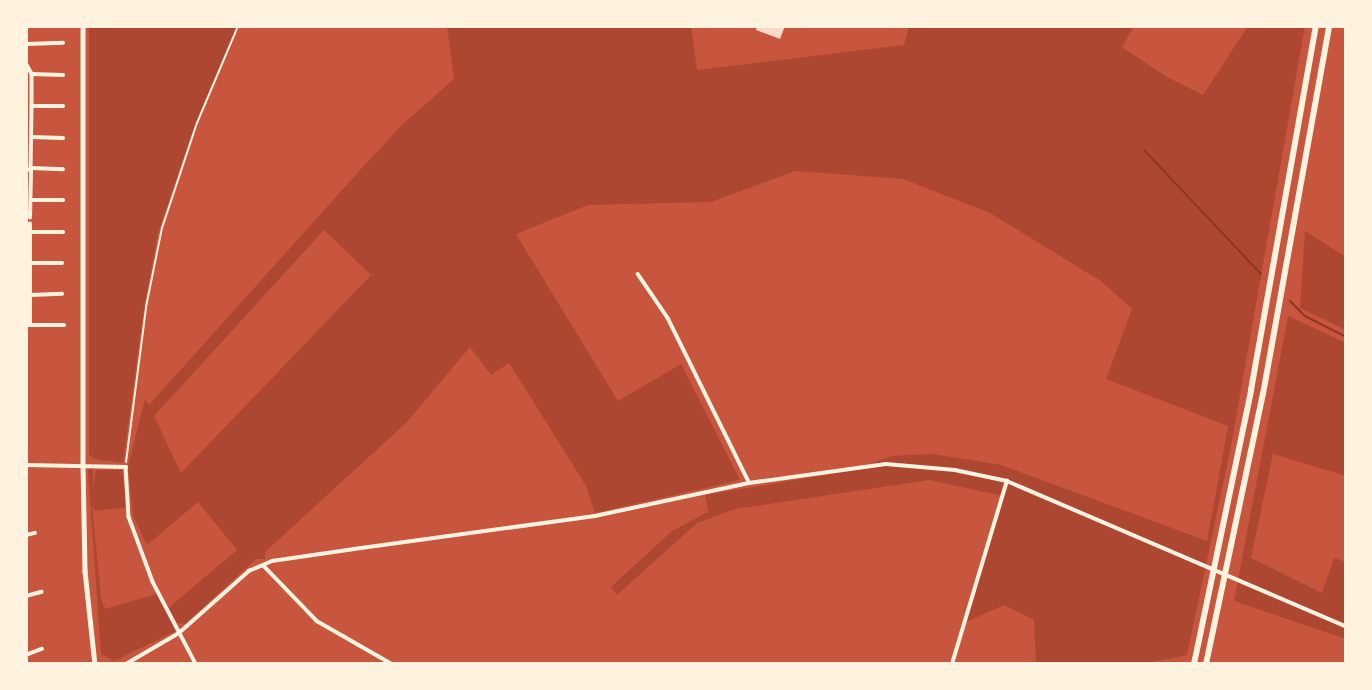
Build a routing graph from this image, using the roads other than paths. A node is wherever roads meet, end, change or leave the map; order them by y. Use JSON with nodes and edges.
{"nodes":[{"id":1,"x":83,"y":26,"type":"edge"},
{"id":2,"x":1316,"y":26,"type":"edge"},
{"id":3,"x":1329,"y":26,"type":"edge"},
{"id":4,"x":63,"y":43,"type":"dead end"},
{"id":5,"x":26,"y":44,"type":"edge"},
{"id":6,"x":26,"y":63,"type":"edge"},
{"id":7,"x":32,"y":74,"type":"junction"},
{"id":8,"x":63,"y":75,"type":"dead end"},
{"id":9,"x":33,"y":106,"type":"junction"},
{"id":10,"x":63,"y":106,"type":"dead end"},
{"id":11,"x":32,"y":137,"type":"junction"},
{"id":12,"x":63,"y":138,"type":"dead end"},
{"id":13,"x":30,"y":169,"type":"edge"},
{"id":14,"x":63,"y":169,"type":"dead end"},
{"id":15,"x":31,"y":200,"type":"junction"},
{"id":16,"x":63,"y":200,"type":"dead end"},
{"id":17,"x":30,"y":232,"type":"junction"},
{"id":18,"x":62,"y":232,"type":"dead end"},
{"id":19,"x":28,"y":249,"type":"edge"},
{"id":20,"x":30,"y":263,"type":"junction"},
{"id":21,"x":62,"y":263,"type":"dead end"},
{"id":22,"x":638,"y":274,"type":"dead end"},
{"id":23,"x":30,"y":295,"type":"junction"},
{"id":24,"x":62,"y":295,"type":"dead end"},
{"id":25,"x":28,"y":325,"type":"edge"},
{"id":26,"x":64,"y":325,"type":"dead end"},
{"id":27,"x":26,"y":465,"type":"edge"},
{"id":28,"x":83,"y":465,"type":"junction"},
{"id":29,"x":1007,"y":481,"type":"junction"},
{"id":30,"x":749,"y":483,"type":"junction"},
{"id":31,"x":35,"y":533,"type":"dead end"},
{"id":32,"x":26,"y":535,"type":"edge"},
{"id":33,"x":263,"y":565,"type":"junction"},
{"id":34,"x":41,"y":592,"type":"dead end"},
{"id":35,"x":26,"y":596,"type":"edge"},
{"id":36,"x":1346,"y":626,"type":"edge"},
{"id":37,"x":179,"y":633,"type":"junction"},
{"id":38,"x":42,"y":649,"type":"dead end"},
{"id":39,"x":26,"y":655,"type":"edge"},
{"id":40,"x":95,"y":664,"type":"edge"},
{"id":41,"x":126,"y":664,"type":"edge"},
{"id":42,"x":196,"y":664,"type":"edge"},
{"id":43,"x":392,"y":664,"type":"edge"},
{"id":44,"x":952,"y":664,"type":"edge"},
{"id":45,"x":1194,"y":664,"type":"edge"},
{"id":46,"x":1206,"y":664,"type":"edge"}],
"edges":[{"from":1,"to":28,"type":"main road"},
{"from":2,"to":45,"type":"highway"},
{"from":3,"to":46,"type":"highway"},
{"from":4,"to":5,"type":"street"},
{"from":6,"to":7,"type":"street"},
{"from":7,"to":8,"type":"street"},
{"from":7,"to":9,"type":"street"},
{"from":9,"to":10,"type":"street"},
{"from":9,"to":11,"type":"street"},
{"from":11,"to":12,"type":"street"},
{"from":11,"to":13,"type":"street"},
{"from":13,"to":14,"type":"street"},
{"from":13,"to":15,"type":"street"},
{"from":15,"to":16,"type":"street"},
{"from":15,"to":17,"type":"street"},
{"from":17,"to":18,"type":"street"},
{"from":17,"to":19,"type":"street"},
{"from":19,"to":20,"type":"street"},
{"from":20,"to":21,"type":"street"},
{"from":20,"to":23,"type":"street"},
{"from":22,"to":30,"type":"street"},
{"from":23,"to":24,"type":"street"},
{"from":23,"to":25,"type":"street"},
{"from":25,"to":26,"type":"street"},
{"from":27,"to":28,"type":"street"},
{"from":28,"to":37,"type":"street"},
{"from":28,"to":40,"type":"main road"},
{"from":29,"to":30,"type":"street"},
{"from":29,"to":36,"type":"street"},
{"from":29,"to":44,"type":"street"},
{"from":30,"to":33,"type":"street"},
{"from":31,"to":32,"type":"street"},
{"from":33,"to":37,"type":"street"},
{"from":33,"to":43,"type":"street"},
{"from":34,"to":35,"type":"street"},
{"from":37,"to":41,"type":"street"},
{"from":37,"to":42,"type":"street"},
{"from":38,"to":39,"type":"street"}]}
